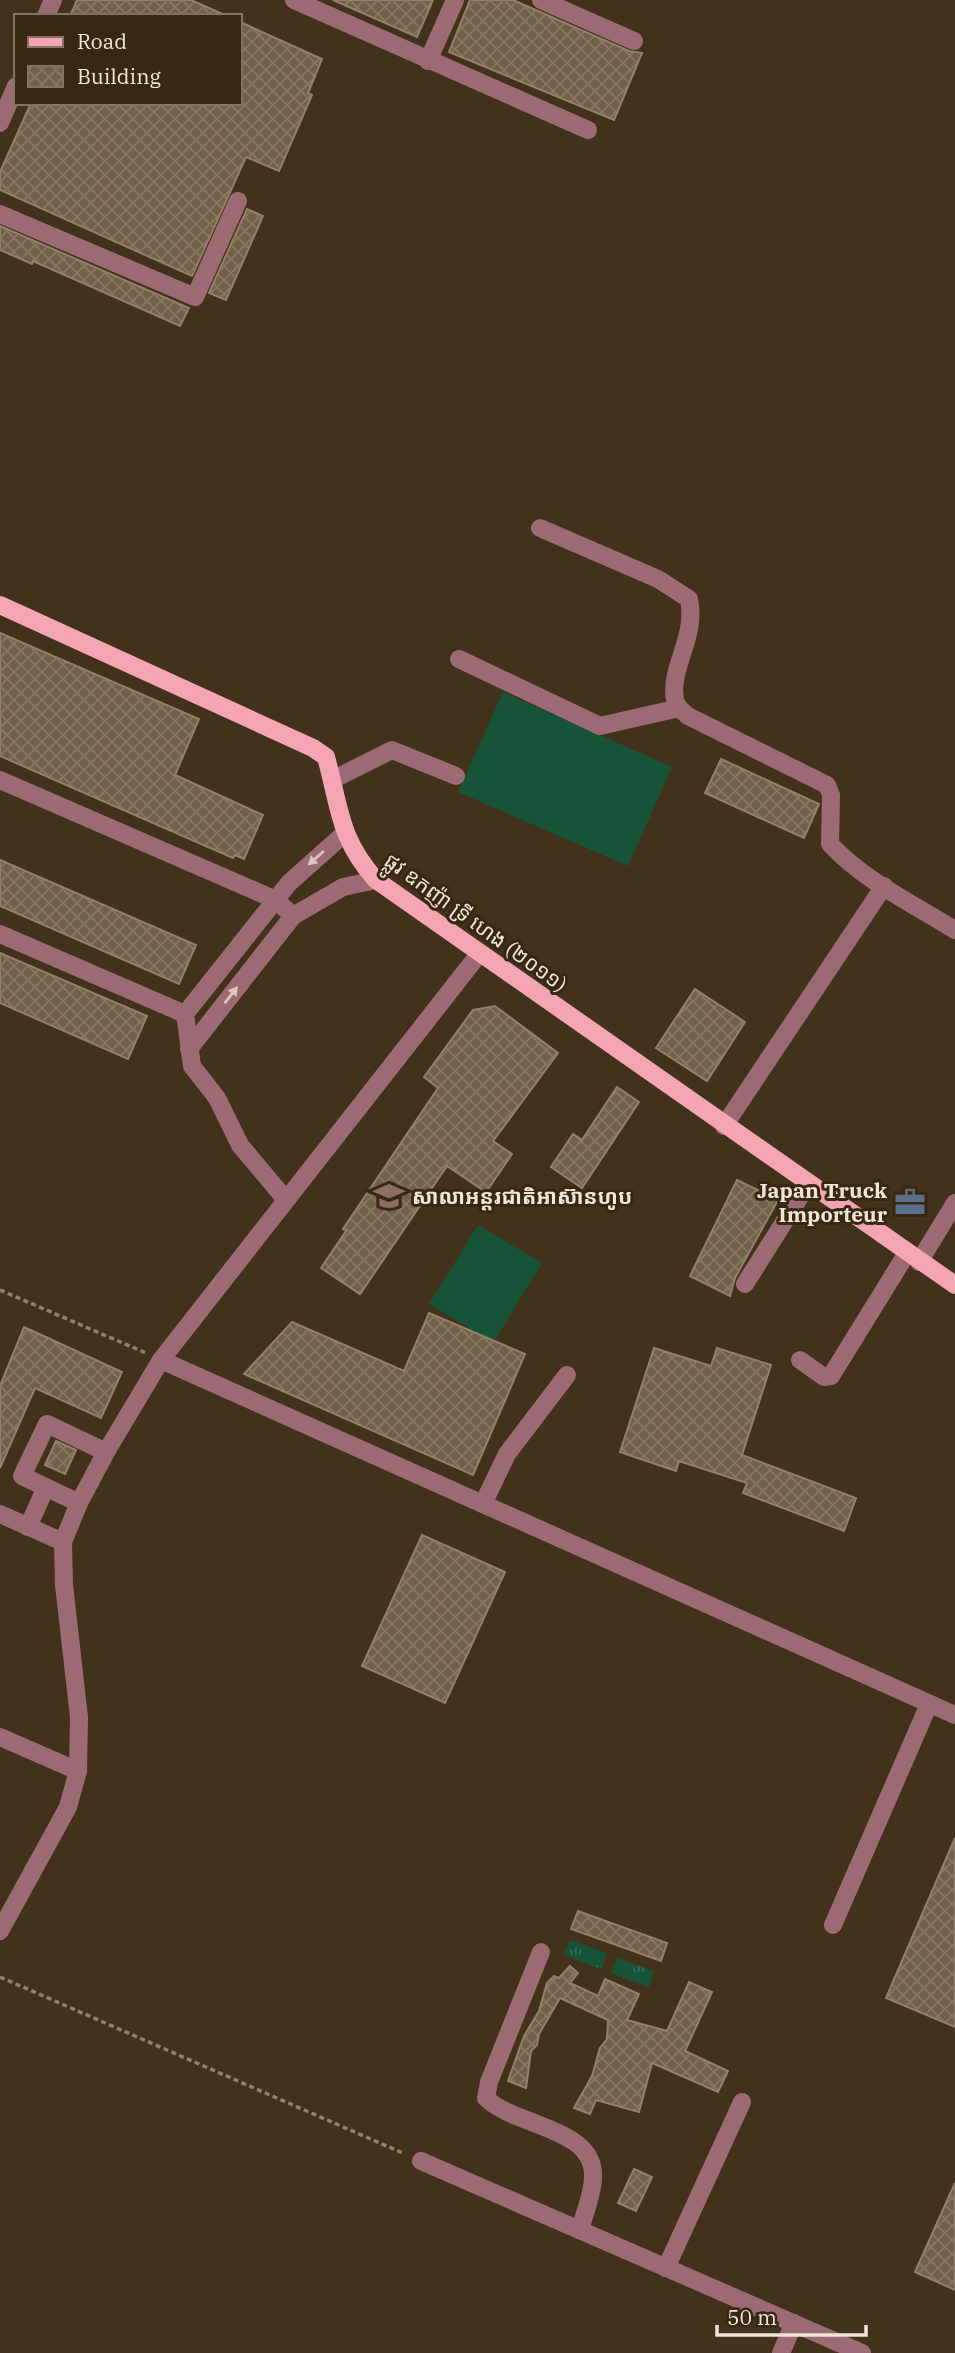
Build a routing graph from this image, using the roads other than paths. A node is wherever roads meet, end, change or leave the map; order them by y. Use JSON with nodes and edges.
{"nodes":[{"id":1,"x":293,"y":0,"type":"edge"},
{"id":2,"x":455,"y":0,"type":"edge"},
{"id":3,"x":541,"y":0,"type":"edge"},
{"id":4,"x":634,"y":41,"type":"dead end"},
{"id":5,"x":429,"y":61,"type":"junction"},
{"id":6,"x":14,"y":91,"type":"edge"},
{"id":7,"x":0,"y":123,"type":"edge"},
{"id":8,"x":588,"y":130,"type":"dead end"},
{"id":9,"x":238,"y":201,"type":"dead end"},
{"id":10,"x":0,"y":214,"type":"edge"},
{"id":11,"x":540,"y":528,"type":"dead end"},
{"id":12,"x":0,"y":604,"type":"edge"},
{"id":13,"x":459,"y":659,"type":"dead end"},
{"id":14,"x":679,"y":708,"type":"junction"},
{"id":15,"x":456,"y":776,"type":"dead end"},
{"id":16,"x":0,"y":779,"type":"edge"},
{"id":17,"x":332,"y":780,"type":"junction"},
{"id":18,"x":344,"y":834,"type":"junction"},
{"id":19,"x":376,"y":880,"type":"junction"},
{"id":20,"x":884,"y":886,"type":"junction"},
{"id":21,"x":276,"y":900,"type":"junction"},
{"id":22,"x":293,"y":916,"type":"junction"},
{"id":23,"x":955,"y":930,"type":"edge"},
{"id":24,"x":0,"y":934,"type":"edge"},
{"id":25,"x":479,"y":954,"type":"junction"},
{"id":26,"x":184,"y":1014,"type":"junction"},
{"id":27,"x":189,"y":1049,"type":"junction"},
{"id":28,"x":724,"y":1126,"type":"junction"},
{"id":29,"x":808,"y":1184,"type":"junction"},
{"id":30,"x":286,"y":1200,"type":"junction"},
{"id":31,"x":955,"y":1203,"type":"edge"},
{"id":32,"x":913,"y":1257,"type":"junction"},
{"id":33,"x":745,"y":1284,"type":"dead end"},
{"id":34,"x":955,"y":1285,"type":"edge"},
{"id":35,"x":161,"y":1360,"type":"junction"},
{"id":36,"x":800,"y":1360,"type":"dead end"},
{"id":37,"x":567,"y":1375,"type":"dead end"},
{"id":38,"x":106,"y":1451,"type":"junction"},
{"id":39,"x":46,"y":1487,"type":"junction"},
{"id":40,"x":79,"y":1503,"type":"junction"},
{"id":41,"x":483,"y":1504,"type":"junction"},
{"id":42,"x":0,"y":1514,"type":"edge"},
{"id":43,"x":28,"y":1527,"type":"junction"},
{"id":44,"x":63,"y":1542,"type":"junction"},
{"id":45,"x":929,"y":1704,"type":"junction"},
{"id":46,"x":955,"y":1715,"type":"edge"},
{"id":47,"x":0,"y":1737,"type":"edge"},
{"id":48,"x":78,"y":1771,"type":"junction"},
{"id":49,"x":833,"y":1925,"type":"dead end"},
{"id":50,"x":0,"y":1931,"type":"edge"},
{"id":51,"x":541,"y":1952,"type":"dead end"},
{"id":52,"x":741,"y":2102,"type":"dead end"},
{"id":53,"x":421,"y":2161,"type":"road end"},
{"id":54,"x":580,"y":2230,"type":"junction"},
{"id":55,"x":666,"y":2267,"type":"junction"},
{"id":56,"x":794,"y":2323,"type":"junction"},
{"id":57,"x":781,"y":2353,"type":"edge"},
{"id":58,"x":862,"y":2353,"type":"edge"}],
"edges":[{"from":1,"to":5,"type":"street"},
{"from":2,"to":5,"type":"street"},
{"from":3,"to":4,"type":"street"},
{"from":5,"to":8,"type":"street"},
{"from":6,"to":7,"type":"street"},
{"from":9,"to":10,"type":"street"},
{"from":11,"to":14,"type":"street"},
{"from":12,"to":17,"type":"main road","name":"ផ្លូវ ឧកញ៉ា ទ្រី ហេង (២០១១)"},
{"from":13,"to":14,"type":"street"},
{"from":14,"to":20,"type":"street"},
{"from":15,"to":17,"type":"street"},
{"from":16,"to":21,"type":"street"},
{"from":17,"to":18,"type":"main road","name":"ផ្លូវ ឧកញ៉ា ទ្រី ហេង (២០១១)"},
{"from":18,"to":19,"type":"main road","name":"ផ្លូវ ឧកញ៉ា ទ្រី ហេង (២០១១)"},
{"from":18,"to":21,"type":"street","one_way":true},
{"from":19,"to":22,"type":"street"},
{"from":19,"to":25,"type":"main road","name":"ផ្លូវ ឧកញ៉ា ទ្រី ហេង (២០១១)"},
{"from":20,"to":23,"type":"street"},
{"from":20,"to":28,"type":"street"},
{"from":21,"to":22,"type":"street"},
{"from":21,"to":26,"type":"street"},
{"from":27,"to":22,"type":"street","one_way":true},
{"from":24,"to":26,"type":"street"},
{"from":25,"to":28,"type":"main road","name":"ផ្លូវ ឧកញ៉ា ទ្រី ហេង (២០១១)"},
{"from":25,"to":30,"type":"street"},
{"from":26,"to":27,"type":"street"},
{"from":27,"to":30,"type":"street"},
{"from":28,"to":29,"type":"main road","name":"ផ្លូវ ឧកញ៉ា ទ្រី ហេង (២០១១)"},
{"from":29,"to":32,"type":"main road","name":"ផ្លូវ ឧកញ៉ា ទ្រី ហេង (២០១១)"},
{"from":29,"to":33,"type":"street"},
{"from":30,"to":35,"type":"street"},
{"from":31,"to":32,"type":"street"},
{"from":32,"to":34,"type":"main road","name":"ផ្លូវ ឧកញ៉ា ទ្រី ហេង (២០១១)"},
{"from":32,"to":36,"type":"street"},
{"from":35,"to":38,"type":"street"},
{"from":35,"to":41,"type":"street"},
{"from":37,"to":41,"type":"street"},
{"from":38,"to":39,"type":"street"},
{"from":38,"to":40,"type":"street"},
{"from":39,"to":40,"type":"street"},
{"from":39,"to":43,"type":"street"},
{"from":40,"to":44,"type":"street"},
{"from":41,"to":45,"type":"street"},
{"from":42,"to":43,"type":"street"},
{"from":43,"to":44,"type":"street"},
{"from":44,"to":48,"type":"street"},
{"from":45,"to":46,"type":"street"},
{"from":45,"to":49,"type":"street"},
{"from":47,"to":48,"type":"street"},
{"from":48,"to":50,"type":"street"},
{"from":51,"to":54,"type":"street"},
{"from":52,"to":55,"type":"street"},
{"from":53,"to":54,"type":"street"},
{"from":54,"to":55,"type":"street"},
{"from":55,"to":56,"type":"street"},
{"from":56,"to":57,"type":"street"},
{"from":56,"to":58,"type":"street"}]}
